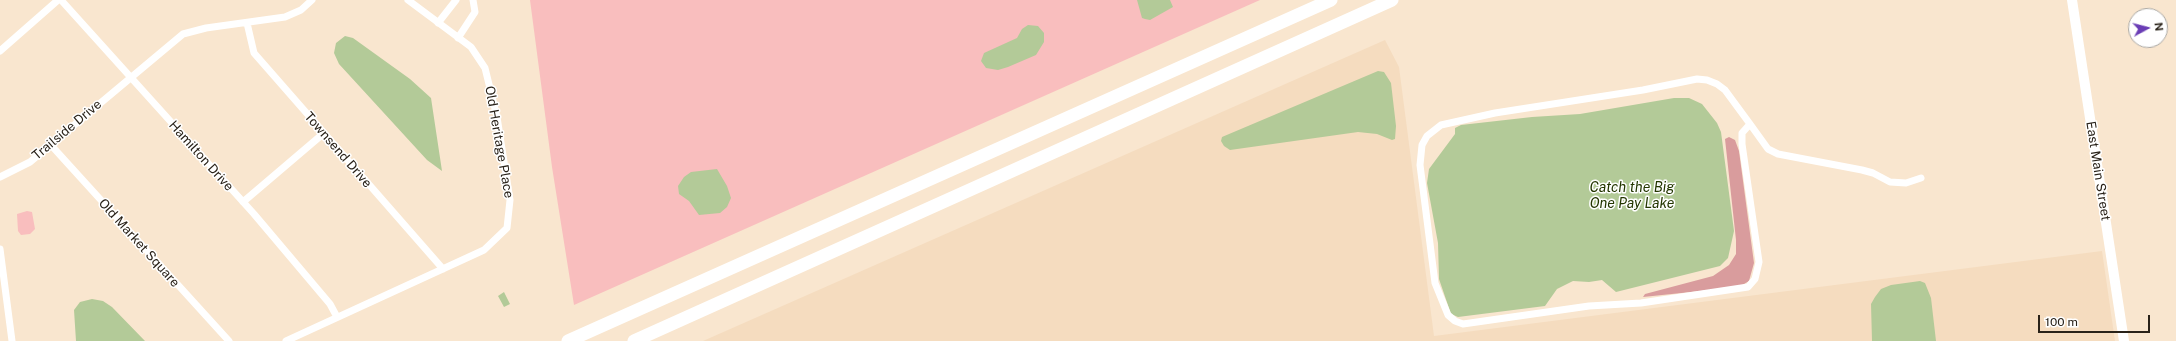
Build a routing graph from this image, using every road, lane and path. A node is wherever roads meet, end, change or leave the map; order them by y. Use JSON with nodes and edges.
{"nodes":[{"id":1,"x":59,"y":0,"type":"edge"},
{"id":2,"x":312,"y":0,"type":"edge"},
{"id":3,"x":408,"y":0,"type":"edge"},
{"id":4,"x":456,"y":0,"type":"edge"},
{"id":5,"x":474,"y":0,"type":"edge"},
{"id":6,"x":1331,"y":0,"type":"edge"},
{"id":7,"x":1392,"y":0,"type":"edge"},
{"id":8,"x":2072,"y":0,"type":"edge"},
{"id":9,"x":247,"y":23,"type":"junction"},
{"id":10,"x":438,"y":23,"type":"junction"},
{"id":11,"x":458,"y":38,"type":"junction"},
{"id":12,"x":0,"y":51,"type":"edge"},
{"id":13,"x":129,"y":77,"type":"junction"},
{"id":14,"x":1750,"y":124,"type":"junction"},
{"id":15,"x":324,"y":133,"type":"junction"},
{"id":16,"x":50,"y":144,"type":"junction"},
{"id":17,"x":0,"y":177,"type":"edge"},
{"id":18,"x":1921,"y":178,"type":"dead end"},
{"id":19,"x":243,"y":202,"type":"junction"},
{"id":20,"x":0,"y":249,"type":"edge"},
{"id":21,"x":443,"y":269,"type":"junction"},
{"id":22,"x":337,"y":317,"type":"junction"},
{"id":23,"x":12,"y":341,"type":"edge"},
{"id":24,"x":229,"y":341,"type":"edge"},
{"id":25,"x":286,"y":341,"type":"edge"},
{"id":26,"x":568,"y":341,"type":"edge"},
{"id":27,"x":634,"y":341,"type":"edge"},
{"id":28,"x":2124,"y":341,"type":"edge"}],
"edges":[{"from":1,"to":12,"type":"street"},
{"from":1,"to":13,"type":"street","name":"Hamilton Drive"},
{"from":2,"to":9,"type":"street","name":"Trailside Drive"},
{"from":3,"to":10,"type":"street","name":"Old Heritage Place"},
{"from":4,"to":10,"type":"street"},
{"from":5,"to":11,"type":"street"},
{"from":6,"to":26,"type":"highway"},
{"from":7,"to":27,"type":"highway"},
{"from":8,"to":28,"type":"main road","name":"East Main Street"},
{"from":9,"to":13,"type":"street","name":"Trailside Drive"},
{"from":9,"to":15,"type":"street","name":"Townsend Drive"},
{"from":10,"to":11,"type":"street","name":"Old Heritage Place"},
{"from":11,"to":21,"type":"street","name":"Old Heritage Place"},
{"from":13,"to":16,"type":"street","name":"Trailside Drive"},
{"from":13,"to":19,"type":"street","name":"Hamilton Drive"},
{"from":14,"to":14,"type":"street"},
{"from":14,"to":18,"type":"street"},
{"from":15,"to":19,"type":"street"},
{"from":15,"to":21,"type":"street","name":"Townsend Drive"},
{"from":16,"to":17,"type":"street","name":"Trailside Drive"},
{"from":16,"to":24,"type":"street","name":"Old Market Square"},
{"from":19,"to":22,"type":"street","name":"Hamilton Drive"},
{"from":20,"to":23,"type":"street"},
{"from":21,"to":22,"type":"street"},
{"from":22,"to":25,"type":"street"}]}
